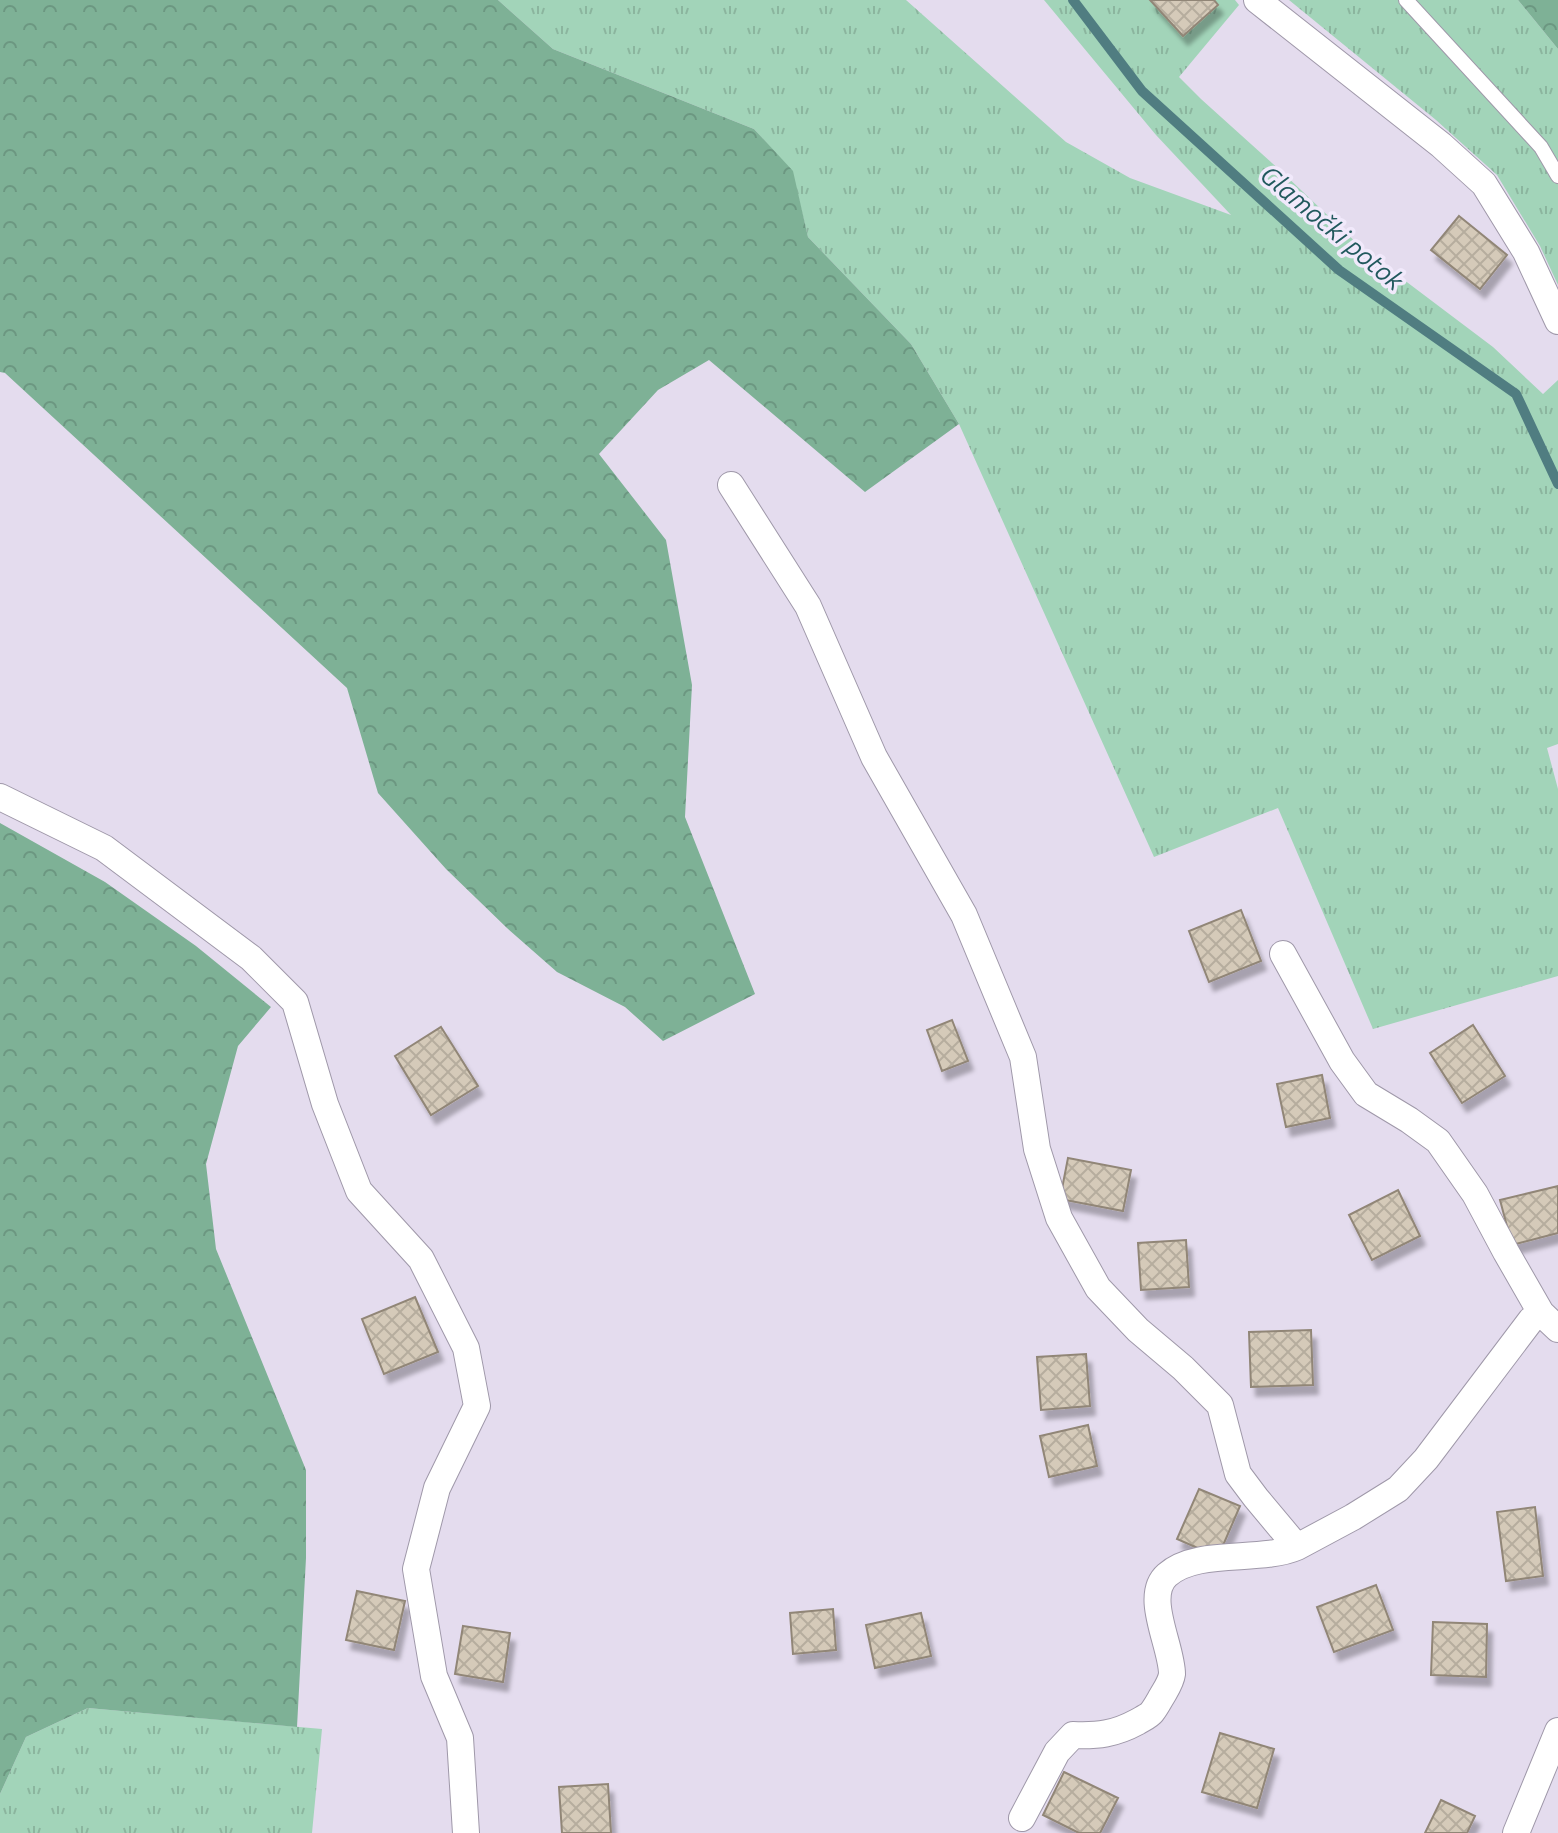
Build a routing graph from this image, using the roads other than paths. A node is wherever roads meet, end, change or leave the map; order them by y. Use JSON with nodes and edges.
{"nodes":[{"id":1,"x":1257,"y":0,"type":"edge"},
{"id":2,"x":1406,"y":0,"type":"edge"},
{"id":3,"x":1558,"y":176,"type":"edge"},
{"id":4,"x":1558,"y":321,"type":"edge"},
{"id":5,"x":731,"y":485,"type":"dead end"},
{"id":6,"x":0,"y":797,"type":"edge"},
{"id":7,"x":1283,"y":954,"type":"dead end"},
{"id":8,"x":1550,"y":1321,"type":"edge"},
{"id":9,"x":1297,"y":1547,"type":"junction"},
{"id":10,"x":1558,"y":1731,"type":"edge"},
{"id":11,"x":1022,"y":1818,"type":"dead end"},
{"id":12,"x":466,"y":1833,"type":"edge"},
{"id":13,"x":1516,"y":1833,"type":"edge"}],
"edges":[{"from":1,"to":4,"type":"street"},
{"from":2,"to":3,"type":"lane"},
{"from":5,"to":9,"type":"street"},
{"from":6,"to":12,"type":"street"},
{"from":7,"to":8,"type":"street"},
{"from":8,"to":9,"type":"street"},
{"from":9,"to":11,"type":"street"},
{"from":10,"to":13,"type":"street"}]}
